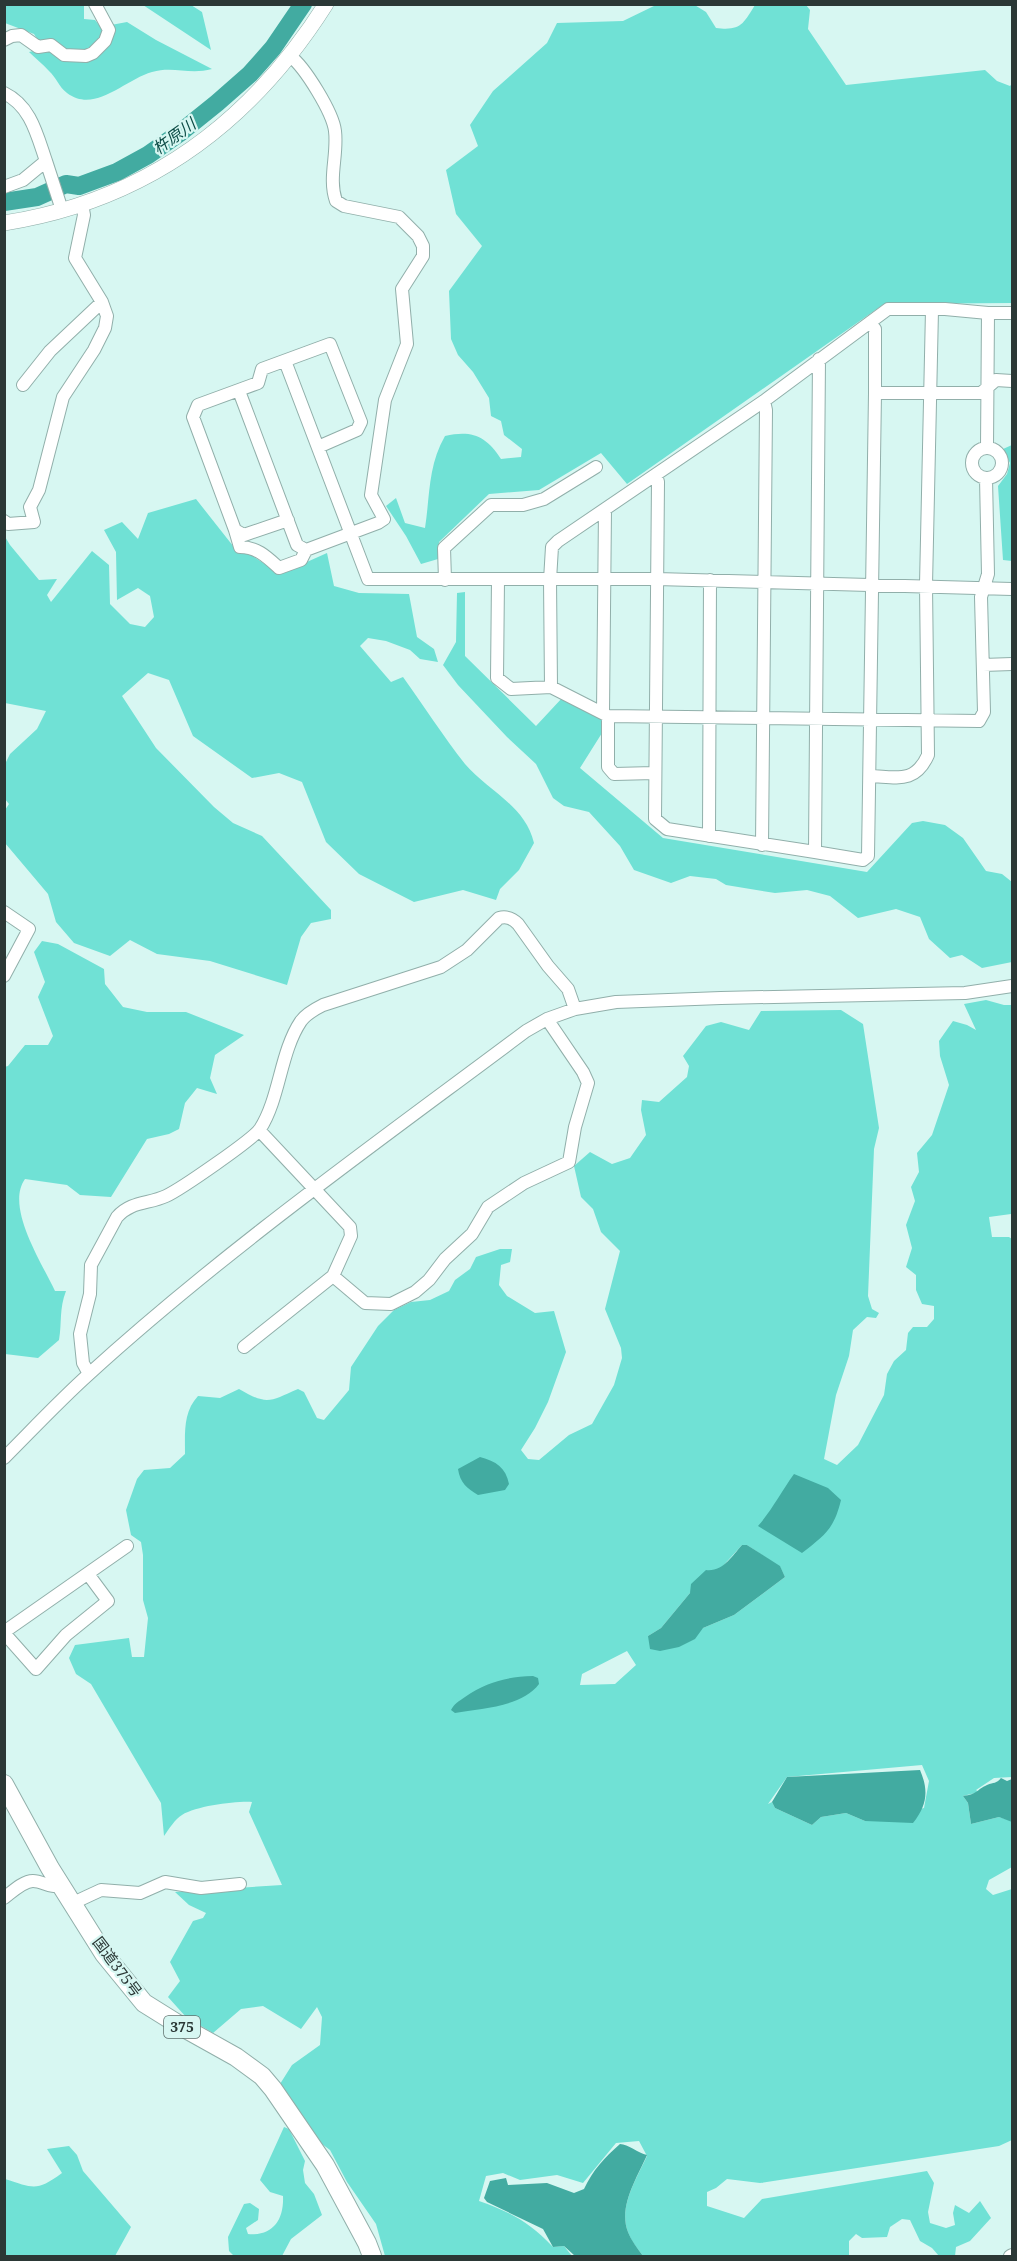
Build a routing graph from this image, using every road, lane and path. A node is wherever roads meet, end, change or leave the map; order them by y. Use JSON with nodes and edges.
{"nodes":[{"id":1,"x":95,"y":4,"type":"edge"},
{"id":2,"x":326,"y":4,"type":"edge"},
{"id":3,"x":4,"y":40,"type":"edge"},
{"id":4,"x":290,"y":56,"type":"junction"},
{"id":5,"x":4,"y":93,"type":"edge"},
{"id":6,"x":46,"y":161,"type":"junction"},
{"id":7,"x":4,"y":187,"type":"edge"},
{"id":8,"x":60,"y":203,"type":"junction"},
{"id":9,"x":82,"y":204,"type":"junction"},
{"id":10,"x":4,"y":223,"type":"edge"},
{"id":11,"x":102,"y":302,"type":"junction"},
{"id":12,"x":932,"y":310,"type":"junction"},
{"id":13,"x":988,"y":313,"type":"junction"},
{"id":14,"x":1012,"y":313,"type":"edge"},
{"id":15,"x":870,"y":323,"type":"junction"},
{"id":16,"x":819,"y":359,"type":"junction"},
{"id":17,"x":285,"y":361,"type":"junction"},
{"id":18,"x":1012,"y":381,"type":"edge"},
{"id":19,"x":22,"y":385,"type":"dead end"},
{"id":20,"x":987,"y":387,"type":"junction"},
{"id":21,"x":239,"y":391,"type":"junction"},
{"id":22,"x":875,"y":393,"type":"junction"},
{"id":23,"x":930,"y":394,"type":"junction"},
{"id":24,"x":764,"y":401,"type":"junction"},
{"id":25,"x":318,"y":447,"type":"junction"},
{"id":26,"x":987,"y":447,"type":"junction"},
{"id":27,"x":596,"y":467,"type":"dead end"},
{"id":28,"x":656,"y":475,"type":"junction"},
{"id":29,"x":986,"y":478,"type":"junction"},
{"id":30,"x":604,"y":509,"type":"junction"},
{"id":31,"x":288,"y":520,"type":"junction"},
{"id":32,"x":4,"y":521,"type":"edge"},
{"id":33,"x":235,"y":530,"type":"junction"},
{"id":34,"x":351,"y":534,"type":"junction"},
{"id":35,"x":306,"y":550,"type":"junction"},
{"id":36,"x":605,"y":579,"type":"junction"},
{"id":37,"x":657,"y":579,"type":"junction"},
{"id":38,"x":445,"y":580,"type":"junction"},
{"id":39,"x":498,"y":580,"type":"junction"},
{"id":40,"x":550,"y":580,"type":"junction"},
{"id":41,"x":710,"y":580,"type":"junction"},
{"id":42,"x":764,"y":582,"type":"junction"},
{"id":43,"x":818,"y":583,"type":"junction"},
{"id":44,"x":871,"y":584,"type":"junction"},
{"id":45,"x":926,"y":585,"type":"junction"},
{"id":46,"x":984,"y":587,"type":"junction"},
{"id":47,"x":1012,"y":589,"type":"edge"},
{"id":48,"x":1012,"y":664,"type":"edge"},
{"id":49,"x":983,"y":665,"type":"junction"},
{"id":50,"x":551,"y":687,"type":"junction"},
{"id":51,"x":606,"y":714,"type":"junction"},
{"id":52,"x":655,"y":716,"type":"junction"},
{"id":53,"x":709,"y":717,"type":"junction"},
{"id":54,"x":763,"y":718,"type":"junction"},
{"id":55,"x":817,"y":719,"type":"junction"},
{"id":56,"x":871,"y":719,"type":"junction"},
{"id":57,"x":928,"y":721,"type":"junction"},
{"id":58,"x":654,"y":773,"type":"junction"},
{"id":59,"x":870,"y":776,"type":"junction"},
{"id":60,"x":709,"y":836,"type":"junction"},
{"id":61,"x":762,"y":845,"type":"junction"},
{"id":62,"x":815,"y":852,"type":"junction"},
{"id":63,"x":4,"y":912,"type":"edge"},
{"id":64,"x":4,"y":976,"type":"edge"},
{"id":65,"x":1012,"y":986,"type":"edge"},
{"id":66,"x":575,"y":1009,"type":"junction"},
{"id":67,"x":547,"y":1019,"type":"junction"},
{"id":68,"x":259,"y":1130,"type":"junction"},
{"id":69,"x":314,"y":1190,"type":"junction"},
{"id":70,"x":333,"y":1276,"type":"junction"},
{"id":71,"x":244,"y":1347,"type":"dead end"},
{"id":72,"x":89,"y":1374,"type":"junction"},
{"id":73,"x":4,"y":1458,"type":"edge"},
{"id":74,"x":127,"y":1546,"type":"dead end"},
{"id":75,"x":88,"y":1574,"type":"junction"},
{"id":76,"x":4,"y":1633,"type":"edge"},
{"id":77,"x":4,"y":1784,"type":"edge"},
{"id":78,"x":8,"y":1802,"type":"edge"},
{"id":79,"x":240,"y":1884,"type":"dead end"},
{"id":80,"x":62,"y":1885,"type":"junction"},
{"id":81,"x":4,"y":1898,"type":"edge"},
{"id":82,"x":73,"y":1903,"type":"junction"},
{"id":83,"x":372,"y":2256,"type":"edge"}],
"edges":[{"from":1,"to":3,"type":"street"},
{"from":2,"to":4,"type":"main road"},
{"from":4,"to":9,"type":"main road"},
{"from":4,"to":34,"type":"street"},
{"from":5,"to":6,"type":"street"},
{"from":6,"to":7,"type":"street"},
{"from":6,"to":8,"type":"street"},
{"from":8,"to":9,"type":"main road"},
{"from":8,"to":10,"type":"main road"},
{"from":9,"to":11,"type":"street"},
{"from":11,"to":19,"type":"street"},
{"from":11,"to":32,"type":"street"},
{"from":12,"to":13,"type":"street"},
{"from":12,"to":15,"type":"street"},
{"from":12,"to":23,"type":"street"},
{"from":13,"to":14,"type":"street"},
{"from":13,"to":20,"type":"street"},
{"from":15,"to":16,"type":"street"},
{"from":15,"to":22,"type":"street"},
{"from":16,"to":24,"type":"street"},
{"from":16,"to":43,"type":"street"},
{"from":17,"to":21,"type":"street"},
{"from":17,"to":25,"type":"street"},
{"from":17,"to":25,"type":"street"},
{"from":18,"to":20,"type":"street"},
{"from":20,"to":23,"type":"street"},
{"from":20,"to":26,"type":"street"},
{"from":21,"to":31,"type":"street"},
{"from":21,"to":33,"type":"street"},
{"from":22,"to":23,"type":"street"},
{"from":22,"to":44,"type":"street"},
{"from":23,"to":45,"type":"street"},
{"from":24,"to":28,"type":"street"},
{"from":24,"to":42,"type":"street"},
{"from":25,"to":34,"type":"street"},
{"from":26,"to":29,"type":"street"},
{"from":26,"to":29,"type":"street"},
{"from":27,"to":38,"type":"street"},
{"from":28,"to":30,"type":"street"},
{"from":28,"to":37,"type":"street"},
{"from":29,"to":46,"type":"street"},
{"from":30,"to":36,"type":"street"},
{"from":30,"to":40,"type":"street"},
{"from":31,"to":33,"type":"street"},
{"from":31,"to":35,"type":"street"},
{"from":33,"to":35,"type":"street"},
{"from":34,"to":35,"type":"street"},
{"from":34,"to":38,"type":"street"},
{"from":36,"to":37,"type":"street"},
{"from":36,"to":40,"type":"street"},
{"from":36,"to":51,"type":"street"},
{"from":37,"to":41,"type":"street"},
{"from":37,"to":52,"type":"street"},
{"from":38,"to":39,"type":"street"},
{"from":39,"to":40,"type":"street"},
{"from":39,"to":50,"type":"street"},
{"from":40,"to":50,"type":"street"},
{"from":41,"to":42,"type":"street"},
{"from":41,"to":53,"type":"street"},
{"from":42,"to":43,"type":"street"},
{"from":42,"to":54,"type":"street"},
{"from":43,"to":44,"type":"street"},
{"from":43,"to":55,"type":"street"},
{"from":44,"to":45,"type":"street"},
{"from":44,"to":56,"type":"street"},
{"from":45,"to":46,"type":"street"},
{"from":45,"to":57,"type":"street"},
{"from":46,"to":47,"type":"street"},
{"from":46,"to":49,"type":"street"},
{"from":48,"to":49,"type":"street"},
{"from":49,"to":57,"type":"street"},
{"from":50,"to":51,"type":"street"},
{"from":51,"to":52,"type":"street"},
{"from":51,"to":58,"type":"street"},
{"from":52,"to":53,"type":"street"},
{"from":52,"to":58,"type":"street"},
{"from":53,"to":54,"type":"street"},
{"from":53,"to":60,"type":"street"},
{"from":54,"to":55,"type":"street"},
{"from":54,"to":61,"type":"street"},
{"from":55,"to":56,"type":"street"},
{"from":55,"to":62,"type":"street"},
{"from":56,"to":57,"type":"street"},
{"from":56,"to":59,"type":"street"},
{"from":57,"to":59,"type":"street"},
{"from":58,"to":60,"type":"street"},
{"from":59,"to":62,"type":"street"},
{"from":60,"to":61,"type":"street"},
{"from":61,"to":62,"type":"street"},
{"from":63,"to":64,"type":"street"},
{"from":65,"to":66,"type":"street"},
{"from":66,"to":67,"type":"street"},
{"from":66,"to":68,"type":"street"},
{"from":67,"to":69,"type":"street"},
{"from":67,"to":70,"type":"street"},
{"from":68,"to":69,"type":"street"},
{"from":68,"to":72,"type":"street"},
{"from":69,"to":70,"type":"street"},
{"from":69,"to":72,"type":"street"},
{"from":70,"to":71,"type":"street"},
{"from":72,"to":73,"type":"street"},
{"from":74,"to":75,"type":"street"},
{"from":75,"to":76,"type":"street"},
{"from":75,"to":76,"type":"street"},
{"from":77,"to":78,"type":"highway","name":"国道375号","number":"375"},
{"from":78,"to":80,"type":"highway","name":"国道375号","number":"375"},
{"from":79,"to":82,"type":"street"},
{"from":80,"to":81,"type":"street"},
{"from":80,"to":82,"type":"highway","name":"国道375号","number":"375"},
{"from":82,"to":83,"type":"highway","name":"国道375号","number":"375"}]}
